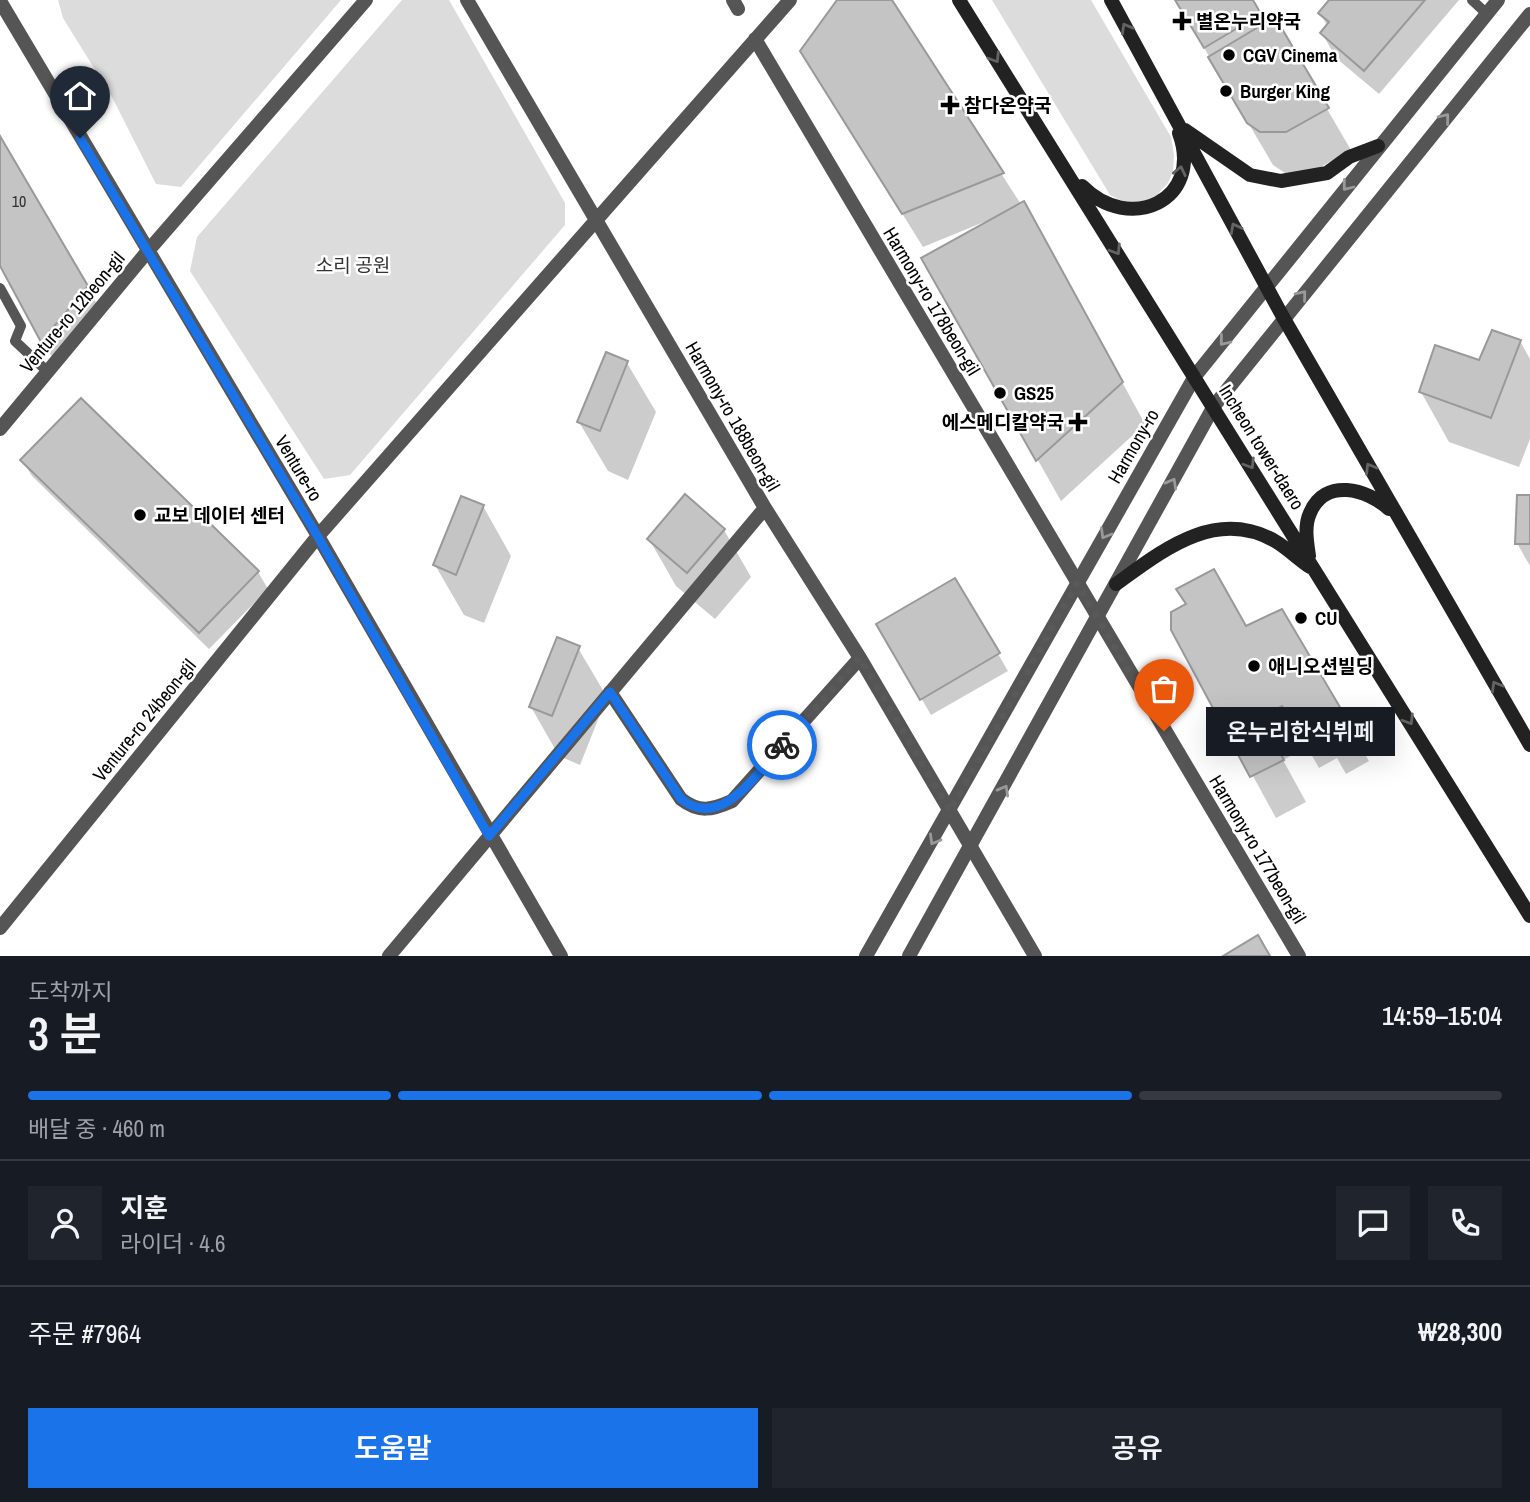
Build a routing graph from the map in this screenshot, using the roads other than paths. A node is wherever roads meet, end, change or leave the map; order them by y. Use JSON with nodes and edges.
{"nodes":[{"id":1,"x":366,"y":0,"type":"edge"},
{"id":2,"x":467,"y":0,"type":"edge"},
{"id":3,"x":790,"y":0,"type":"edge"},
{"id":4,"x":959,"y":0,"type":"edge"},
{"id":5,"x":1111,"y":0,"type":"edge"},
{"id":6,"x":1472,"y":0,"type":"edge"},
{"id":7,"x":1498,"y":0,"type":"edge"},
{"id":8,"x":0,"y":1,"type":"edge"},
{"id":9,"x":1486,"y":13,"type":"junction"},
{"id":10,"x":1530,"y":14,"type":"edge"},
{"id":11,"x":755,"y":39,"type":"junction"},
{"id":12,"x":1171,"y":111,"type":"junction"},
{"id":13,"x":1182,"y":128,"type":"junction"},
{"id":14,"x":1378,"y":146,"type":"junction"},
{"id":15,"x":1057,"y":155,"type":"junction"},
{"id":16,"x":598,"y":222,"type":"junction"},
{"id":17,"x":147,"y":252,"type":"junction"},
{"id":18,"x":0,"y":288,"type":"edge"},
{"id":19,"x":1267,"y":288,"type":"junction"},
{"id":20,"x":1283,"y":317,"type":"junction"},
{"id":21,"x":48,"y":372,"type":"junction"},
{"id":22,"x":1195,"y":376,"type":"junction"},
{"id":23,"x":1214,"y":406,"type":"junction"},
{"id":24,"x":0,"y":429,"type":"edge"},
{"id":25,"x":765,"y":508,"type":"junction"},
{"id":26,"x":1398,"y":516,"type":"junction"},
{"id":27,"x":318,"y":537,"type":"junction"},
{"id":28,"x":1309,"y":559,"type":"junction"},
{"id":29,"x":1318,"y":573,"type":"junction"},
{"id":30,"x":1077,"y":583,"type":"junction"},
{"id":31,"x":1116,"y":584,"type":"junction"},
{"id":32,"x":1097,"y":618,"type":"junction"},
{"id":33,"x":860,"y":658,"type":"junction"},
{"id":34,"x":610,"y":692,"type":"junction"},
{"id":35,"x":1530,"y":745,"type":"edge"},
{"id":36,"x":950,"y":811,"type":"junction"},
{"id":37,"x":489,"y":836,"type":"junction"},
{"id":38,"x":972,"y":848,"type":"junction"},
{"id":39,"x":1530,"y":916,"type":"edge"},
{"id":40,"x":0,"y":928,"type":"edge"},
{"id":41,"x":389,"y":956,"type":"edge"},
{"id":42,"x":561,"y":956,"type":"edge"},
{"id":43,"x":866,"y":956,"type":"edge"},
{"id":44,"x":909,"y":956,"type":"edge"},
{"id":45,"x":1035,"y":956,"type":"edge"},
{"id":46,"x":1298,"y":956,"type":"edge"}],
"edges":[{"from":1,"to":17,"type":"street","name":"Venture-ro 12beon-gil"},
{"from":2,"to":16,"type":"street","name":"Harmony-ro 188beon-gil"},
{"from":3,"to":11,"type":"street","name":"Venture-ro 24beon-gil"},
{"from":4,"to":15,"type":"main road","name":"Incheon tower-daero","one_way":true},
{"from":12,"to":5,"type":"main road","one_way":true},
{"from":6,"to":9,"type":"lane"},
{"from":7,"to":9,"type":"street","name":"Harmony-ro"},
{"from":8,"to":17,"type":"street","name":"Venture-ro"},
{"from":9,"to":14,"type":"street","name":"Harmony-ro"},
{"from":20,"to":10,"type":"street","one_way":true},
{"from":11,"to":16,"type":"street","name":"Venture-ro 24beon-gil"},
{"from":11,"to":30,"type":"street","name":"Harmony-ro 178beon-gil"},
{"from":12,"to":13,"type":"main road"},
{"from":15,"to":12,"type":"main road","one_way":true},
{"from":13,"to":14,"type":"main road"},
{"from":19,"to":13,"type":"main road","one_way":true},
{"from":14,"to":19,"type":"street","name":"Harmony-ro","one_way":true},
{"from":15,"to":22,"type":"main road","name":"Incheon tower-daero","one_way":true},
{"from":16,"to":25,"type":"street","name":"Harmony-ro 188beon-gil"},
{"from":16,"to":27,"type":"street","name":"Venture-ro 24beon-gil"},
{"from":17,"to":21,"type":"street","name":"Venture-ro 12beon-gil"},
{"from":17,"to":27,"type":"street","name":"Venture-ro"},
{"from":18,"to":21,"type":"lane"},
{"from":19,"to":20,"type":"main road"},
{"from":19,"to":22,"type":"street","name":"Harmony-ro","one_way":true},
{"from":20,"to":23,"type":"street"},
{"from":26,"to":20,"type":"main road","one_way":true},
{"from":21,"to":24,"type":"street","name":"Venture-ro 12beon-gil"},
{"from":22,"to":23,"type":"main road","name":"Incheon tower-daero"},
{"from":22,"to":30,"type":"street","name":"Harmony-ro","one_way":true},
{"from":23,"to":28,"type":"main road","name":"Incheon tower-daero","one_way":true},
{"from":31,"to":23,"type":"street","one_way":true},
{"from":25,"to":33,"type":"street","name":"Harmony-ro 188beon-gil"},
{"from":25,"to":34,"type":"street"},
{"from":26,"to":28,"type":"main road"},
{"from":35,"to":26,"type":"main road","one_way":true},
{"from":27,"to":37,"type":"street","name":"Venture-ro"},
{"from":27,"to":40,"type":"street","name":"Venture-ro 24beon-gil"},
{"from":28,"to":29,"type":"main road","name":"Incheon tower-daero"},
{"from":29,"to":31,"type":"main road"},
{"from":29,"to":39,"type":"main road","name":"Incheon tower-daero","one_way":true},
{"from":30,"to":32,"type":"street","name":"Harmony-ro 178beon-gil"},
{"from":30,"to":36,"type":"street","name":"Harmony-ro"},
{"from":31,"to":32,"type":"street"},
{"from":38,"to":32,"type":"street","one_way":true},
{"from":32,"to":46,"type":"street","name":"Harmony-ro 177beon-gil"},
{"from":33,"to":34,"type":"street"},
{"from":33,"to":36,"type":"street","name":"Harmony-ro 188beon-gil"},
{"from":34,"to":37,"type":"street"},
{"from":36,"to":38,"type":"street","name":"Harmony-ro 188beon-gil"},
{"from":36,"to":43,"type":"street","name":"Harmony-ro","one_way":true},
{"from":37,"to":41,"type":"street"},
{"from":37,"to":42,"type":"street","name":"Venture-ro"},
{"from":38,"to":44,"type":"street"},
{"from":38,"to":45,"type":"street","name":"Harmony-ro 188beon-gil"}]}
